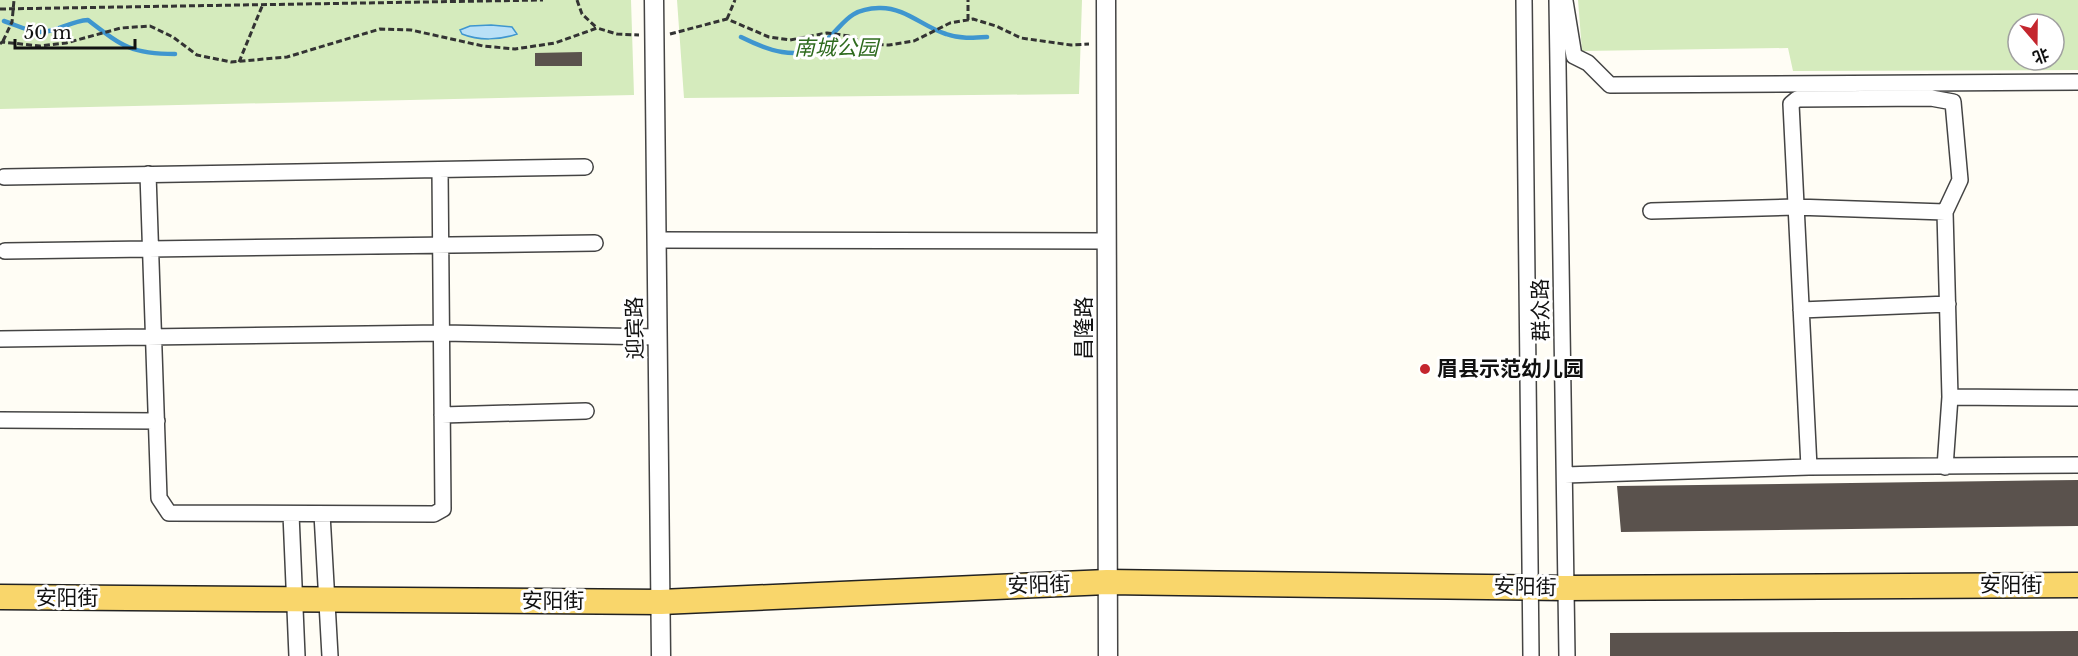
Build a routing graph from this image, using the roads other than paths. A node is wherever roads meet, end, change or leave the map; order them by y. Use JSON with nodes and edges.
{"nodes":[{"id":1,"x":654,"y":0,"type":"edge"},
{"id":2,"x":1106,"y":0,"type":"edge"},
{"id":3,"x":1524,"y":0,"type":"edge"},
{"id":4,"x":1557,"y":0,"type":"edge"},
{"id":5,"x":1565,"y":0,"type":"edge"},
{"id":6,"x":2078,"y":82,"type":"edge"},
{"id":7,"x":585,"y":168,"type":"dead end"},
{"id":8,"x":440,"y":170,"type":"junction"},
{"id":9,"x":148,"y":174,"type":"junction"},
{"id":10,"x":4,"y":177,"type":"dead end"},
{"id":11,"x":1795,"y":207,"type":"junction"},
{"id":12,"x":1651,"y":211,"type":"dead end"},
{"id":13,"x":1945,"y":212,"type":"junction"},
{"id":14,"x":656,"y":240,"type":"junction"},
{"id":15,"x":1106,"y":241,"type":"junction"},
{"id":16,"x":441,"y":243,"type":"junction"},
{"id":17,"x":595,"y":243,"type":"dead end"},
{"id":18,"x":152,"y":250,"type":"junction"},
{"id":19,"x":5,"y":251,"type":"dead end"},
{"id":20,"x":1947,"y":304,"type":"junction"},
{"id":21,"x":1801,"y":309,"type":"junction"},
{"id":22,"x":442,"y":333,"type":"junction"},
{"id":23,"x":154,"y":336,"type":"junction"},
{"id":24,"x":657,"y":337,"type":"junction"},
{"id":25,"x":0,"y":339,"type":"edge"},
{"id":26,"x":1950,"y":397,"type":"junction"},
{"id":27,"x":2078,"y":398,"type":"edge"},
{"id":28,"x":586,"y":411,"type":"dead end"},
{"id":29,"x":442,"y":415,"type":"junction"},
{"id":30,"x":0,"y":420,"type":"edge"},
{"id":31,"x":157,"y":421,"type":"junction"},
{"id":32,"x":2078,"y":465,"type":"edge"},
{"id":33,"x":1809,"y":467,"type":"junction"},
{"id":34,"x":1945,"y":467,"type":"junction"},
{"id":35,"x":1565,"y":475,"type":"junction"},
{"id":36,"x":291,"y":514,"type":"junction"},
{"id":37,"x":322,"y":514,"type":"junction"},
{"id":38,"x":1107,"y":582,"type":"junction"},
{"id":39,"x":2078,"y":585,"type":"edge"},
{"id":40,"x":1528,"y":587,"type":"junction"},
{"id":41,"x":1564,"y":588,"type":"junction"},
{"id":42,"x":0,"y":597,"type":"edge"},
{"id":43,"x":295,"y":599,"type":"junction"},
{"id":44,"x":327,"y":599,"type":"junction"},
{"id":45,"x":661,"y":602,"type":"junction"},
{"id":46,"x":297,"y":656,"type":"edge"},
{"id":47,"x":330,"y":656,"type":"edge"},
{"id":48,"x":661,"y":656,"type":"edge"},
{"id":49,"x":1108,"y":656,"type":"edge"},
{"id":50,"x":1531,"y":656,"type":"edge"},
{"id":51,"x":1567,"y":656,"type":"edge"}],
"edges":[{"from":1,"to":14,"type":"street","name":"迎宾路"},
{"from":2,"to":15,"type":"street","name":"昌隆路"},
{"from":3,"to":40,"type":"street","name":"群众路"},
{"from":4,"to":35,"type":"street","name":"群众路"},
{"from":5,"to":6,"type":"street"},
{"from":7,"to":8,"type":"street"},
{"from":8,"to":9,"type":"street"},
{"from":8,"to":16,"type":"street"},
{"from":9,"to":10,"type":"street"},
{"from":9,"to":18,"type":"street"},
{"from":11,"to":12,"type":"street"},
{"from":11,"to":13,"type":"street"},
{"from":11,"to":13,"type":"street"},
{"from":11,"to":21,"type":"street"},
{"from":13,"to":20,"type":"street"},
{"from":14,"to":15,"type":"street"},
{"from":14,"to":24,"type":"street","name":"迎宾路"},
{"from":15,"to":38,"type":"street","name":"昌隆路"},
{"from":16,"to":17,"type":"street"},
{"from":16,"to":18,"type":"street"},
{"from":16,"to":22,"type":"street"},
{"from":18,"to":19,"type":"street"},
{"from":18,"to":23,"type":"street"},
{"from":20,"to":21,"type":"street"},
{"from":20,"to":26,"type":"street"},
{"from":21,"to":33,"type":"street"},
{"from":22,"to":23,"type":"street"},
{"from":22,"to":24,"type":"street"},
{"from":22,"to":29,"type":"street"},
{"from":23,"to":25,"type":"street"},
{"from":23,"to":31,"type":"street"},
{"from":24,"to":45,"type":"street","name":"迎宾路"},
{"from":26,"to":27,"type":"street"},
{"from":26,"to":34,"type":"street"},
{"from":28,"to":29,"type":"street"},
{"from":29,"to":37,"type":"street"},
{"from":30,"to":31,"type":"street"},
{"from":31,"to":36,"type":"street"},
{"from":32,"to":34,"type":"street"},
{"from":33,"to":34,"type":"street"},
{"from":33,"to":35,"type":"street"},
{"from":35,"to":41,"type":"street","name":"群众路"},
{"from":36,"to":37,"type":"street"},
{"from":36,"to":43,"type":"street"},
{"from":37,"to":44,"type":"street"},
{"from":38,"to":40,"type":"main road","name":"安阳街"},
{"from":38,"to":45,"type":"main road","name":"安阳街"},
{"from":38,"to":49,"type":"street","name":"昌隆路"},
{"from":39,"to":41,"type":"main road","name":"安阳街"},
{"from":40,"to":41,"type":"main road","name":"安阳街"},
{"from":40,"to":50,"type":"street","name":"群众路"},
{"from":41,"to":51,"type":"street","name":"群众路"},
{"from":42,"to":43,"type":"main road","name":"安阳街"},
{"from":43,"to":44,"type":"main road","name":"安阳街"},
{"from":43,"to":46,"type":"street"},
{"from":44,"to":45,"type":"main road","name":"安阳街"},
{"from":44,"to":47,"type":"street"},
{"from":45,"to":48,"type":"street","name":"迎宾路"}]}
